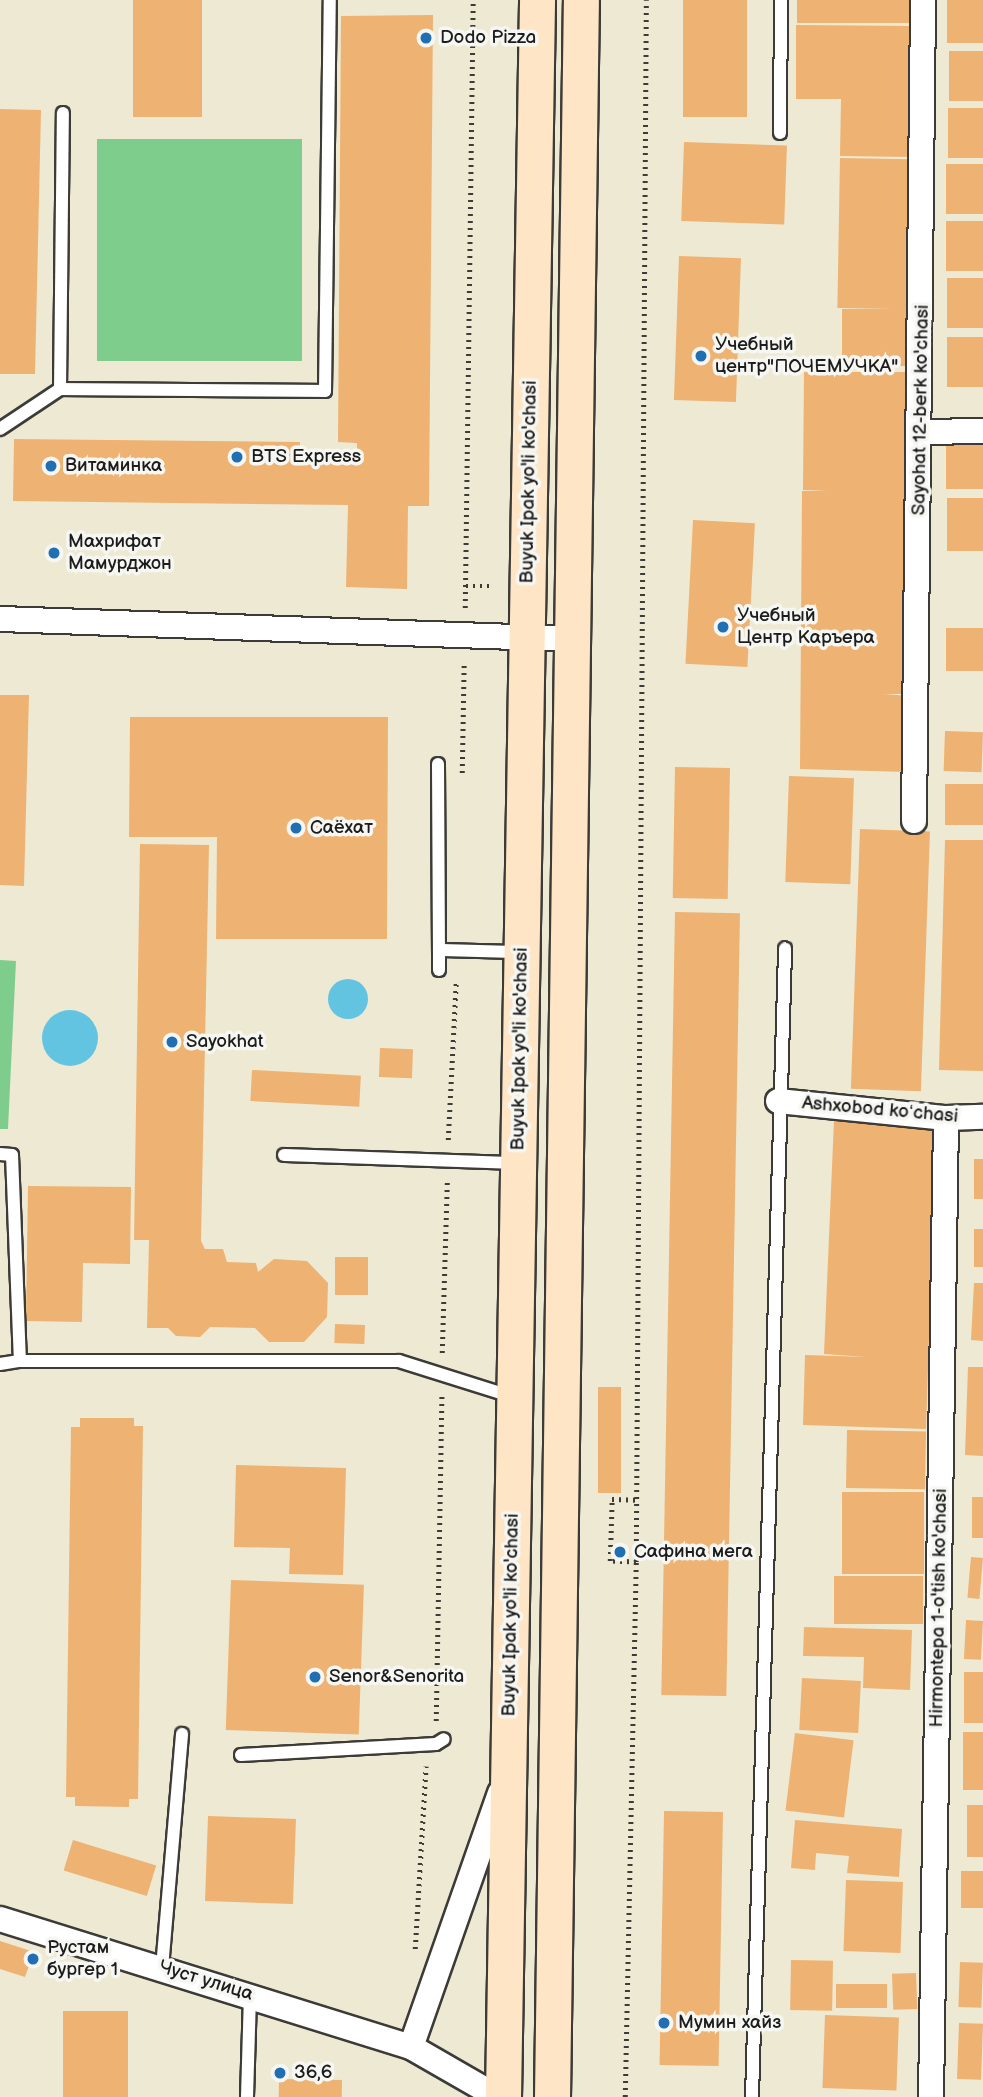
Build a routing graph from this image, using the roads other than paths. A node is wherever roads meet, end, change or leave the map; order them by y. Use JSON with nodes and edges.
{"nodes":[{"id":1,"x":330,"y":0,"type":"edge"},
{"id":2,"x":537,"y":0,"type":"edge"},
{"id":3,"x":580,"y":0,"type":"edge"},
{"id":4,"x":782,"y":0,"type":"edge"},
{"id":5,"x":923,"y":0,"type":"edge"},
{"id":6,"x":63,"y":113,"type":"dead end"},
{"id":7,"x":780,"y":132,"type":"dead end"},
{"id":8,"x":60,"y":388,"type":"junction"},
{"id":9,"x":0,"y":429,"type":"edge"},
{"id":10,"x":983,"y":431,"type":"edge"},
{"id":11,"x":921,"y":432,"type":"junction"},
{"id":12,"x":0,"y":619,"type":"edge"},
{"id":13,"x":527,"y":638,"type":"junction"},
{"id":14,"x":572,"y":639,"type":"junction"},
{"id":15,"x":438,"y":764,"type":"dead end"},
{"id":16,"x":915,"y":821,"type":"dead end"},
{"id":17,"x":785,"y":948,"type":"dead end"},
{"id":18,"x":439,"y":950,"type":"junction"},
{"id":19,"x":522,"y":952,"type":"junction"},
{"id":20,"x":439,"y":970,"type":"dead end"},
{"id":21,"x":778,"y":1101,"type":"junction"},
{"id":22,"x":983,"y":1117,"type":"edge"},
{"id":23,"x":946,"y":1118,"type":"junction"},
{"id":24,"x":0,"y":1154,"type":"edge"},
{"id":25,"x":284,"y":1155,"type":"dead end"},
{"id":26,"x":518,"y":1163,"type":"junction"},
{"id":27,"x":20,"y":1361,"type":"junction"},
{"id":28,"x":0,"y":1364,"type":"edge"},
{"id":29,"x":514,"y":1398,"type":"junction"},
{"id":30,"x":182,"y":1734,"type":"dead end"},
{"id":31,"x":440,"y":1741,"type":"road end"},
{"id":32,"x":241,"y":1755,"type":"dead end"},
{"id":33,"x":509,"y":1769,"type":"junction"},
{"id":34,"x":0,"y":1919,"type":"edge"},
{"id":35,"x":162,"y":1968,"type":"junction"},
{"id":36,"x":250,"y":1994,"type":"junction"},
{"id":37,"x":411,"y":2047,"type":"junction"},
{"id":38,"x":247,"y":2097,"type":"edge"},
{"id":39,"x":501,"y":2097,"type":"edge"},
{"id":40,"x":552,"y":2097,"type":"edge"},
{"id":41,"x":752,"y":2097,"type":"edge"},
{"id":42,"x":932,"y":2097,"type":"edge"}],
"edges":[{"from":1,"to":8,"type":"lane"},
{"from":2,"to":13,"type":"main road","name":"Buyuk Ipak yo'li ko'chasi"},
{"from":3,"to":14,"type":"main road"},
{"from":4,"to":7,"type":"lane"},
{"from":5,"to":11,"type":"street","name":"Sayohat 12-berk ko'chasi"},
{"from":6,"to":8,"type":"lane"},
{"from":8,"to":9,"type":"lane"},
{"from":10,"to":11,"type":"street"},
{"from":11,"to":16,"type":"street","name":"Sayohat 12-berk ko'chasi"},
{"from":12,"to":13,"type":"street"},
{"from":13,"to":14,"type":"street"},
{"from":13,"to":19,"type":"main road","name":"Buyuk Ipak yo'li ko'chasi"},
{"from":14,"to":40,"type":"main road"},
{"from":15,"to":18,"type":"lane"},
{"from":17,"to":21,"type":"lane"},
{"from":18,"to":19,"type":"lane"},
{"from":18,"to":20,"type":"lane"},
{"from":19,"to":26,"type":"main road","name":"Buyuk Ipak yo'li ko'chasi"},
{"from":21,"to":23,"type":"street","name":"Ashxobod koʻchasi"},
{"from":21,"to":41,"type":"lane"},
{"from":22,"to":23,"type":"street","name":"Ashxobod koʻchasi"},
{"from":23,"to":42,"type":"street","name":"Hirmontepa 1-o'tish ko'chasi"},
{"from":24,"to":27,"type":"lane"},
{"from":25,"to":26,"type":"lane"},
{"from":26,"to":29,"type":"main road","name":"Buyuk Ipak yo'li ko'chasi"},
{"from":27,"to":28,"type":"lane"},
{"from":27,"to":29,"type":"lane"},
{"from":29,"to":33,"type":"main road","name":"Buyuk Ipak yo'li ko'chasi"},
{"from":30,"to":35,"type":"lane"},
{"from":31,"to":32,"type":"lane"},
{"from":33,"to":37,"type":"street"},
{"from":33,"to":39,"type":"main road","name":"Buyuk Ipak yo'li ko'chasi"},
{"from":34,"to":35,"type":"street","name":"Чуст улица"},
{"from":35,"to":36,"type":"street","name":"Чуст улица"},
{"from":36,"to":37,"type":"street","name":"Чуст улица"},
{"from":36,"to":38,"type":"lane"},
{"from":37,"to":39,"type":"street","name":"Чуст улица"}]}
